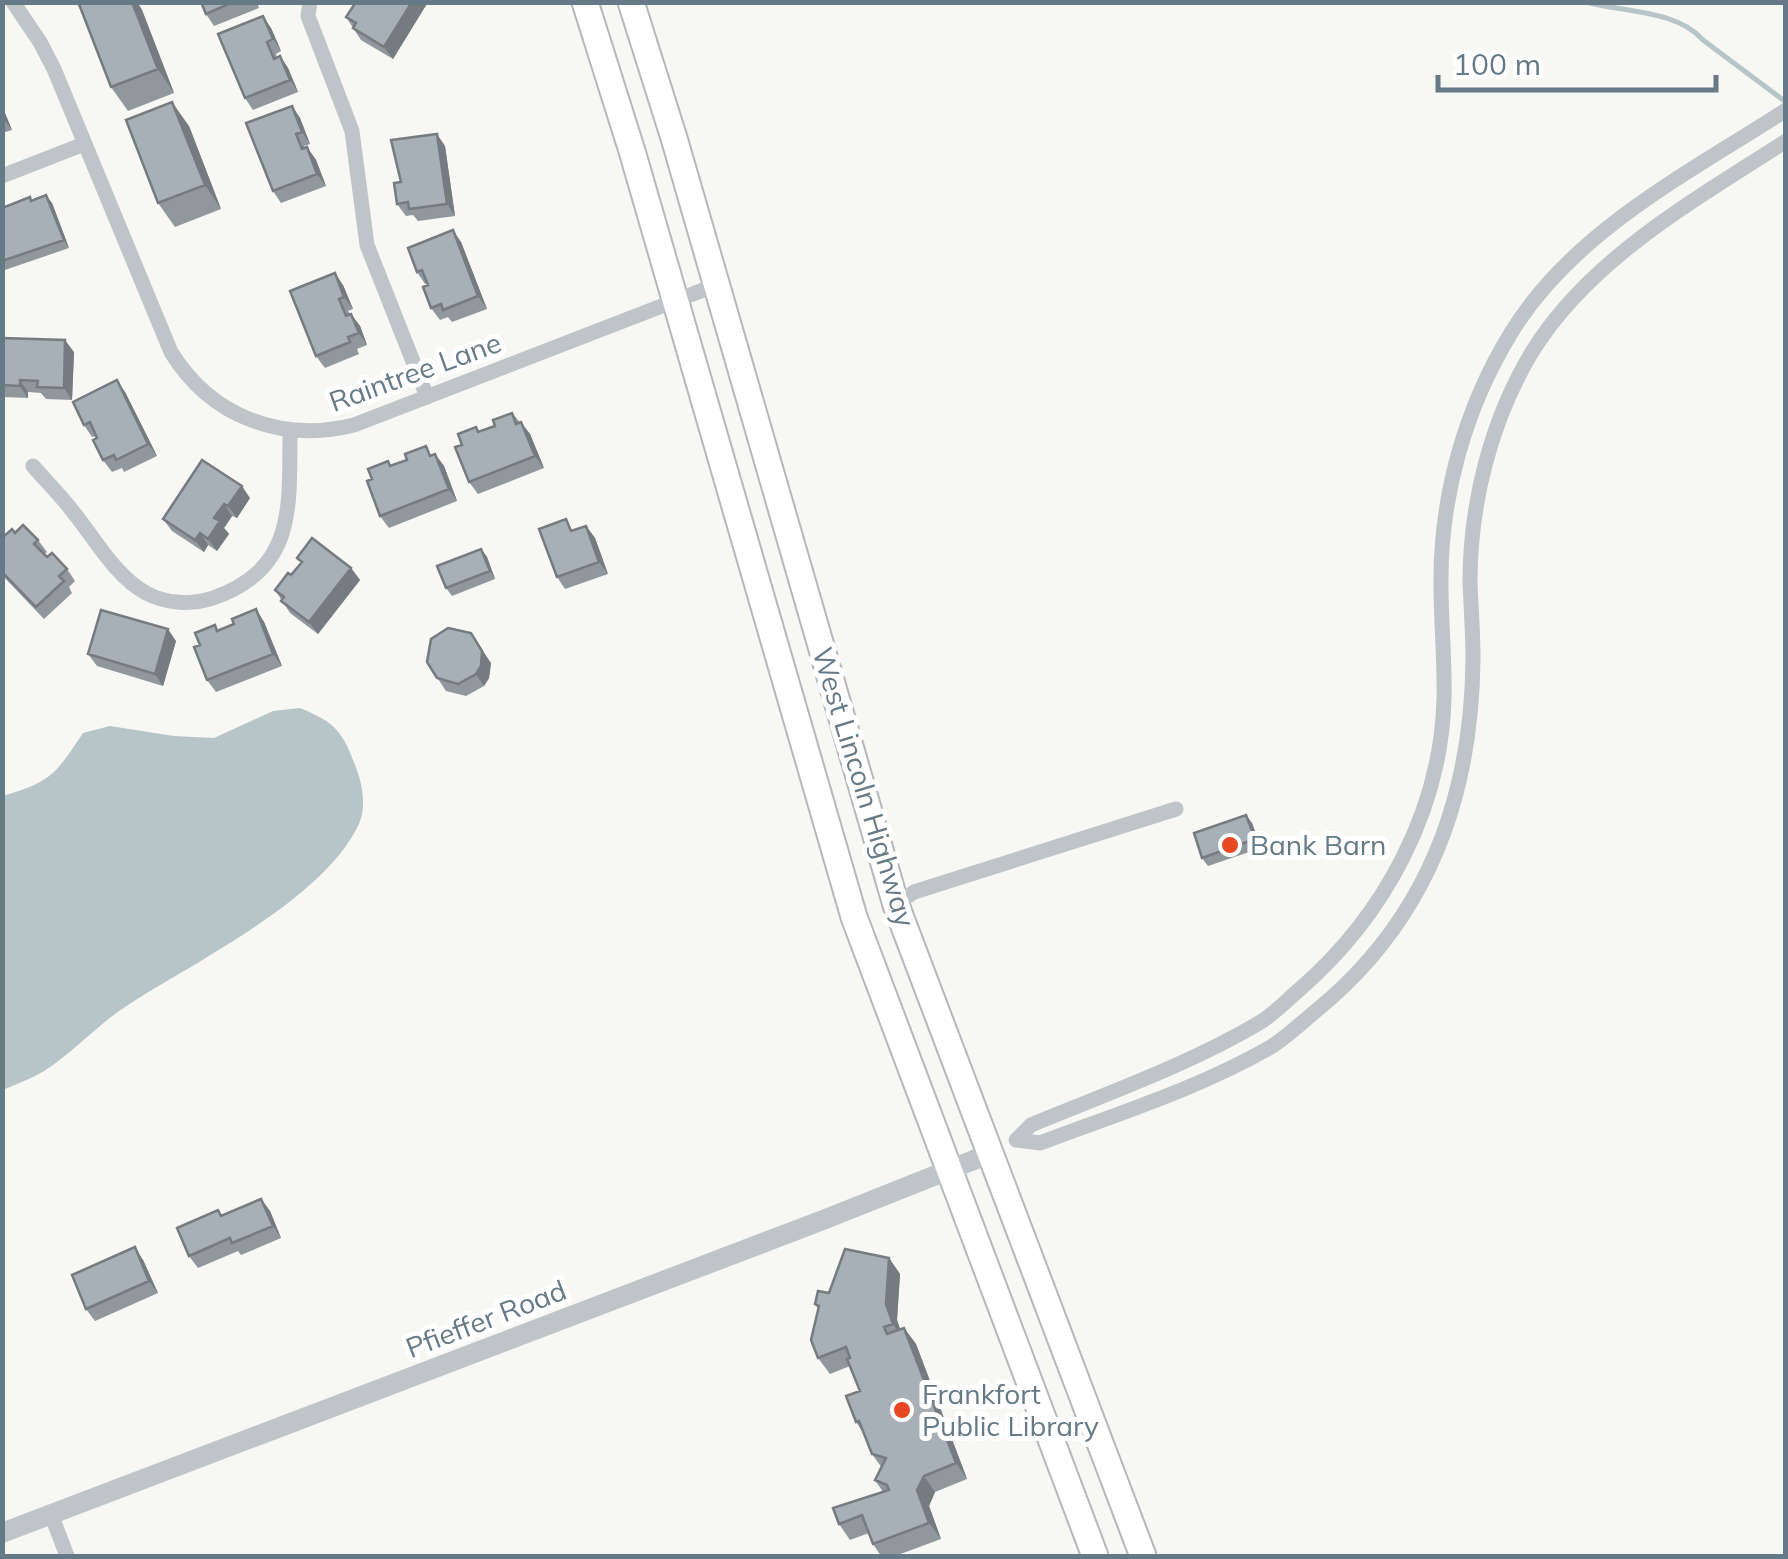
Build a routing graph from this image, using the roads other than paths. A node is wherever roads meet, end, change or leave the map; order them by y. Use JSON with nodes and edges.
{"nodes":[{"id":1,"x":13,"y":2,"type":"edge"},
{"id":2,"x":310,"y":2,"type":"edge"},
{"id":3,"x":585,"y":2,"type":"edge"},
{"id":4,"x":631,"y":2,"type":"edge"},
{"id":5,"x":1786,"y":110,"type":"edge"},
{"id":6,"x":1786,"y":141,"type":"edge"},
{"id":7,"x":84,"y":144,"type":"junction"},
{"id":8,"x":2,"y":176,"type":"edge"},
{"id":9,"x":716,"y":285,"type":"junction"},
{"id":10,"x":675,"y":300,"type":"junction"},
{"id":11,"x":426,"y":397,"type":"junction"},
{"id":12,"x":290,"y":432,"type":"junction"},
{"id":13,"x":34,"y":466,"type":"dead end"},
{"id":14,"x":1176,"y":809,"type":"dead end"},
{"id":15,"x":896,"y":905,"type":"junction"},
{"id":16,"x":1016,"y":1140,"type":"junction"},
{"id":17,"x":988,"y":1154,"type":"junction"},
{"id":18,"x":948,"y":1171,"type":"junction"},
{"id":19,"x":51,"y":1514,"type":"junction"},
{"id":20,"x":2,"y":1532,"type":"edge"},
{"id":21,"x":67,"y":1556,"type":"edge"},
{"id":22,"x":1096,"y":1556,"type":"edge"},
{"id":23,"x":1142,"y":1556,"type":"edge"}],
"edges":[{"from":1,"to":7,"type":"street","name":"Raintree Lane"},
{"from":2,"to":11,"type":"street"},
{"from":3,"to":10,"type":"main road","name":"West Lincoln Highway"},
{"from":4,"to":9,"type":"main road","name":"West Lincoln Highway"},
{"from":5,"to":16,"type":"street"},
{"from":6,"to":16,"type":"street"},
{"from":7,"to":8,"type":"street"},
{"from":7,"to":12,"type":"street","name":"Raintree Lane"},
{"from":9,"to":10,"type":"street","name":"Raintree Lane"},
{"from":9,"to":15,"type":"main road","name":"West Lincoln Highway"},
{"from":10,"to":11,"type":"street","name":"Raintree Lane"},
{"from":10,"to":18,"type":"main road","name":"West Lincoln Highway"},
{"from":11,"to":12,"type":"street","name":"Raintree Lane"},
{"from":12,"to":13,"type":"street"},
{"from":14,"to":15,"type":"street"},
{"from":15,"to":17,"type":"main road","name":"West Lincoln Highway"},
{"from":16,"to":17,"type":"street"},
{"from":17,"to":18,"type":"street","name":"Pfieffer Road"},
{"from":17,"to":23,"type":"main road","name":"West Lincoln Highway"},
{"from":18,"to":19,"type":"street","name":"Pfieffer Road"},
{"from":18,"to":22,"type":"main road","name":"West Lincoln Highway"},
{"from":19,"to":20,"type":"street","name":"Pfieffer Road"},
{"from":19,"to":21,"type":"street"}]}
